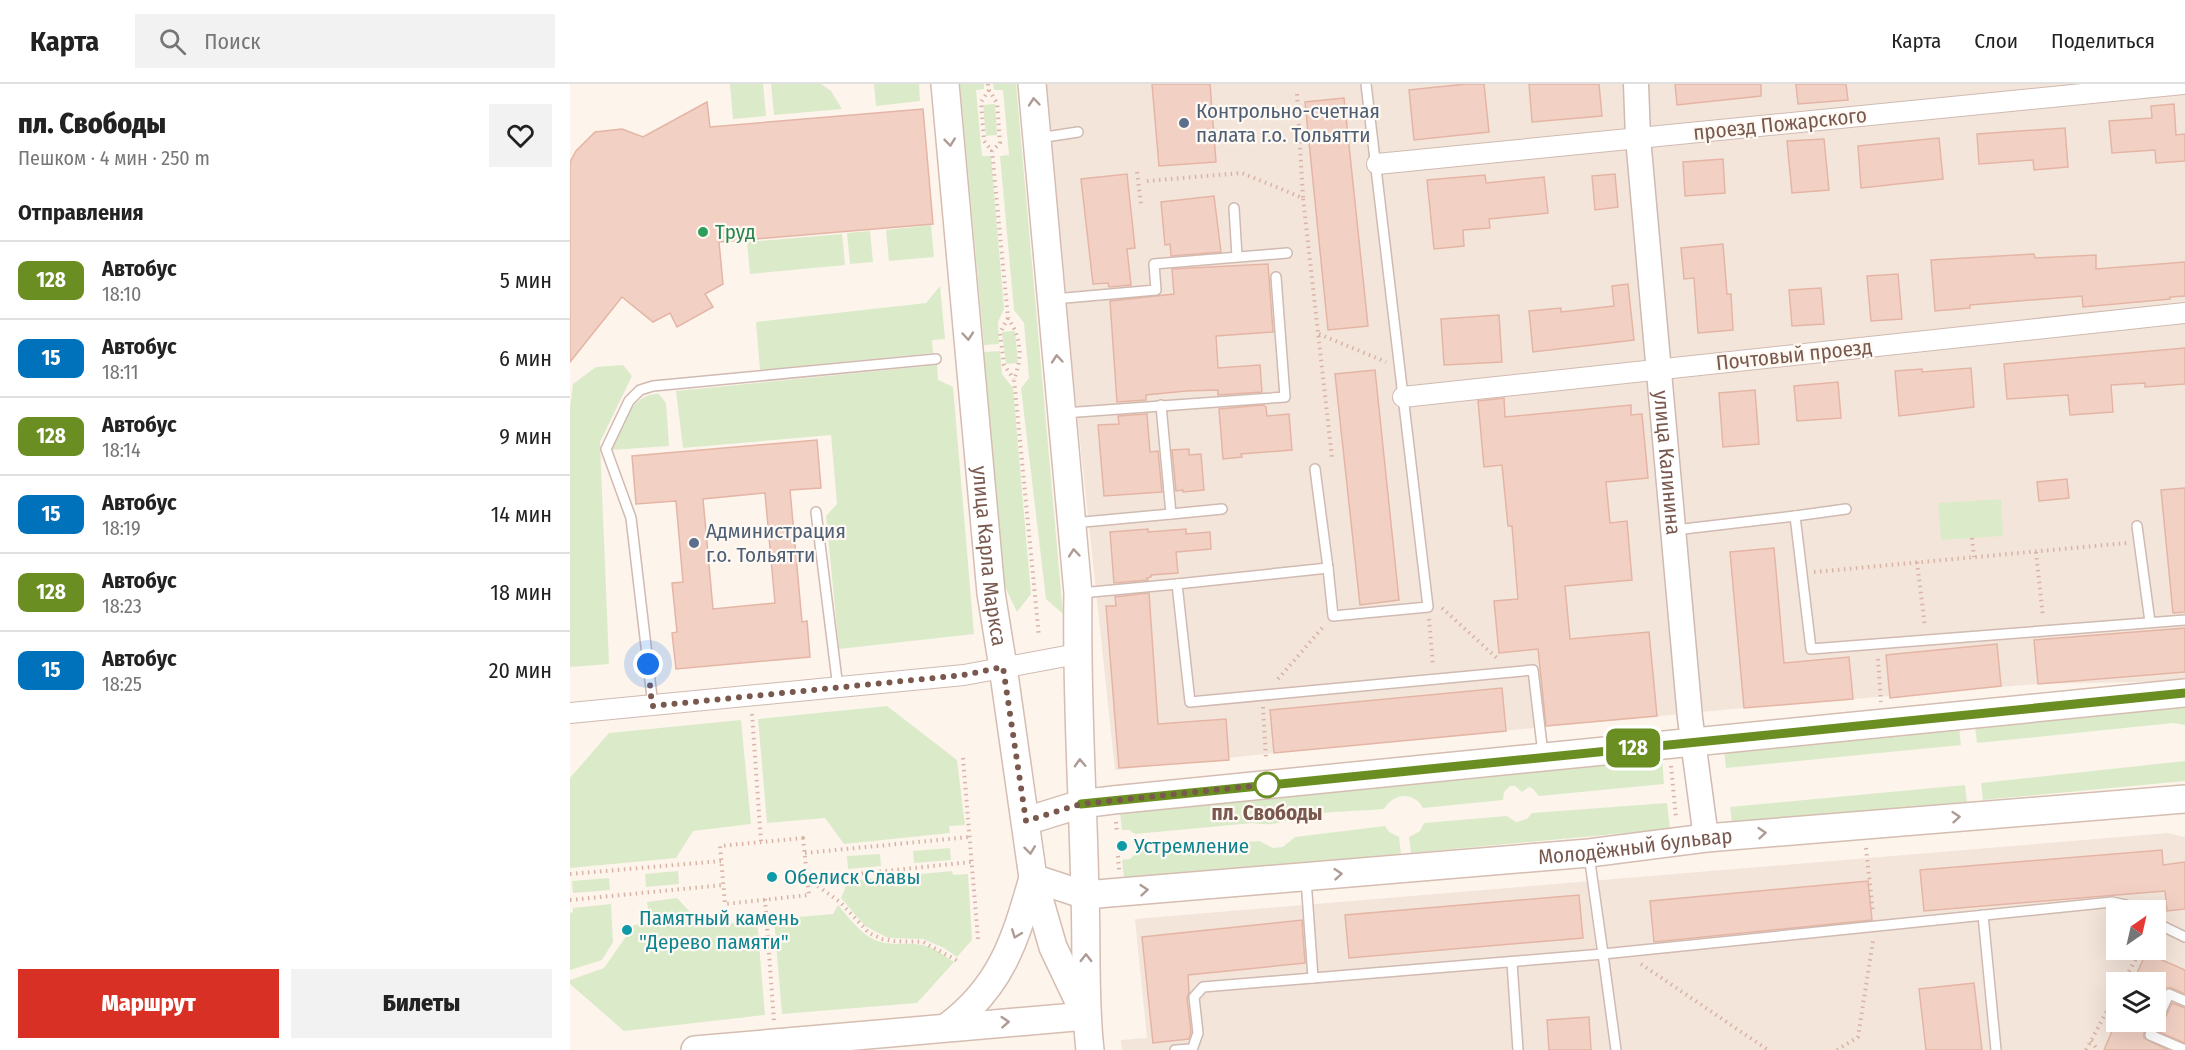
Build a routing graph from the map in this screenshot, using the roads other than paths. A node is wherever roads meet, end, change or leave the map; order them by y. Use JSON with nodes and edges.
{"nodes":[{"id":1,"x":945,"y":84,"type":"edge"},
{"id":2,"x":1032,"y":84,"type":"edge"},
{"id":3,"x":1366,"y":84,"type":"edge"},
{"id":4,"x":1636,"y":84,"type":"edge"},
{"id":5,"x":2183,"y":84,"type":"edge"},
{"id":6,"x":1078,"y":132,"type":"dead end"},
{"id":7,"x":1037,"y":138,"type":"junction"},
{"id":8,"x":1638,"y":138,"type":"junction"},
{"id":9,"x":1377,"y":164,"type":"junction"},
{"id":10,"x":1234,"y":208,"type":"dead end"},
{"id":11,"x":1287,"y":253,"type":"dead end"},
{"id":12,"x":1237,"y":256,"type":"junction"},
{"id":13,"x":1276,"y":277,"type":"dead end"},
{"id":14,"x":1052,"y":300,"type":"junction"},
{"id":15,"x":2185,"y":313,"type":"edge"},
{"id":16,"x":936,"y":359,"type":"dead end"},
{"id":17,"x":1660,"y":370,"type":"junction"},
{"id":18,"x":1403,"y":397,"type":"junction"},
{"id":19,"x":1161,"y":405,"type":"junction"},
{"id":20,"x":1062,"y":413,"type":"junction"},
{"id":21,"x":1315,"y":469,"type":"dead end"},
{"id":22,"x":1222,"y":509,"type":"dead end"},
{"id":23,"x":1846,"y":509,"type":"dead end"},
{"id":24,"x":816,"y":512,"type":"dead end"},
{"id":25,"x":1171,"y":514,"type":"junction"},
{"id":26,"x":1795,"y":516,"type":"junction"},
{"id":27,"x":1072,"y":524,"type":"junction"},
{"id":28,"x":2137,"y":526,"type":"dead end"},
{"id":29,"x":1673,"y":530,"type":"junction"},
{"id":30,"x":1328,"y":568,"type":"junction"},
{"id":31,"x":1177,"y":584,"type":"junction"},
{"id":32,"x":1078,"y":593,"type":"junction"},
{"id":33,"x":2185,"y":620,"type":"edge"},
{"id":34,"x":2150,"y":622,"type":"junction"},
{"id":35,"x":1077,"y":654,"type":"junction"},
{"id":36,"x":1003,"y":667,"type":"junction"},
{"id":37,"x":838,"y":688,"type":"junction"},
{"id":38,"x":2185,"y":693,"type":"edge"},
{"id":39,"x":652,"y":706,"type":"junction"},
{"id":40,"x":570,"y":713,"type":"edge"},
{"id":41,"x":1694,"y":743,"type":"junction"},
{"id":42,"x":1543,"y":757,"type":"junction"},
{"id":43,"x":2185,"y":799,"type":"edge"},
{"id":44,"x":1081,"y":804,"type":"junction"},
{"id":45,"x":1026,"y":821,"type":"junction"},
{"id":46,"x":1706,"y":838,"type":"junction"},
{"id":47,"x":1589,"y":853,"type":"junction"},
{"id":48,"x":1306,"y":876,"type":"junction"},
{"id":49,"x":1033,"y":878,"type":"junction"},
{"id":50,"x":1085,"y":895,"type":"junction"},
{"id":51,"x":2106,"y":903,"type":"edge"},
{"id":52,"x":1983,"y":915,"type":"junction"},
{"id":53,"x":2166,"y":927,"type":"edge"},
{"id":54,"x":2185,"y":937,"type":"edge"},
{"id":55,"x":1603,"y":954,"type":"junction"},
{"id":56,"x":1512,"y":963,"type":"junction"},
{"id":57,"x":1313,"y":978,"type":"junction"},
{"id":58,"x":2185,"y":1001,"type":"edge"},
{"id":59,"x":1086,"y":1016,"type":"junction"},
{"id":60,"x":947,"y":1028,"type":"junction"},
{"id":61,"x":1192,"y":1049,"type":"edge"},
{"id":62,"x":695,"y":1050,"type":"edge"},
{"id":63,"x":1090,"y":1050,"type":"edge"},
{"id":64,"x":1175,"y":1050,"type":"edge"},
{"id":65,"x":1518,"y":1050,"type":"edge"},
{"id":66,"x":1616,"y":1050,"type":"edge"},
{"id":67,"x":1996,"y":1050,"type":"edge"},
{"id":68,"x":2185,"y":1050,"type":"edge"}],
"edges":[{"from":1,"to":36,"type":"main road","name":"улица Карла Маркса","one_way":true},
{"from":7,"to":2,"type":"main road","name":"улица Карла Маркса","one_way":true},
{"from":3,"to":9,"type":"lane"},
{"from":4,"to":8,"type":"street","name":"улица Калинина"},
{"from":5,"to":8,"type":"street","name":"проезд Пожарского"},
{"from":6,"to":7,"type":"lane"},
{"from":7,"to":14,"type":"main road","name":"улица Карла Маркса"},
{"from":8,"to":9,"type":"street","name":"проезд Пожарского"},
{"from":8,"to":17,"type":"street","name":"улица Калинина"},
{"from":9,"to":18,"type":"lane"},
{"from":10,"to":12,"type":"lane"},
{"from":11,"to":12,"type":"lane"},
{"from":12,"to":14,"type":"lane"},
{"from":13,"to":19,"type":"lane"},
{"from":20,"to":14,"type":"main road","name":"улица Карла Маркса","one_way":true},
{"from":15,"to":17,"type":"street","name":"Почтовый проезд"},
{"from":16,"to":39,"type":"lane"},
{"from":17,"to":18,"type":"street","name":"Почтовый проезд"},
{"from":17,"to":29,"type":"street","name":"улица Калинина"},
{"from":18,"to":30,"type":"lane"},
{"from":19,"to":20,"type":"lane"},
{"from":19,"to":25,"type":"lane"},
{"from":20,"to":27,"type":"main road","name":"улица Карла Маркса"},
{"from":21,"to":30,"type":"lane"},
{"from":22,"to":25,"type":"lane"},
{"from":23,"to":26,"type":"lane"},
{"from":24,"to":37,"type":"lane"},
{"from":25,"to":27,"type":"lane"},
{"from":26,"to":29,"type":"lane"},
{"from":26,"to":34,"type":"lane"},
{"from":32,"to":27,"type":"main road","name":"улица Карла Маркса","one_way":true},
{"from":28,"to":34,"type":"lane"},
{"from":29,"to":41,"type":"street","name":"улица Калинина"},
{"from":30,"to":31,"type":"lane"},
{"from":31,"to":32,"type":"lane"},
{"from":31,"to":42,"type":"lane"},
{"from":32,"to":35,"type":"main road","name":"улица Карла Маркса"},
{"from":33,"to":34,"type":"lane"},
{"from":35,"to":36,"type":"street"},
{"from":44,"to":35,"type":"main road","name":"улица Карла Маркса","one_way":true},
{"from":36,"to":37,"type":"street"},
{"from":36,"to":45,"type":"main road","name":"улица Карла Маркса"},
{"from":37,"to":39,"type":"street"},
{"from":38,"to":41,"type":"main road"},
{"from":39,"to":40,"type":"street"},
{"from":41,"to":42,"type":"main road"},
{"from":41,"to":46,"type":"street","name":"улица Калинина"},
{"from":42,"to":44,"type":"main road"},
{"from":46,"to":43,"type":"main road","name":"Молодёжный бульвар","one_way":true},
{"from":44,"to":45,"type":"main road"},
{"from":44,"to":50,"type":"main road","name":"улица Карла Маркса"},
{"from":45,"to":49,"type":"main road","name":"улица Карла Маркса","one_way":true},
{"from":46,"to":47,"type":"main road","name":"Молодёжный бульвар"},
{"from":48,"to":47,"type":"main road","name":"Молодёжный бульвар","one_way":true},
{"from":47,"to":55,"type":"lane"},
{"from":50,"to":48,"type":"main road","name":"Молодёжный бульвар","one_way":true},
{"from":48,"to":57,"type":"lane"},
{"from":49,"to":50,"type":"main road"},
{"from":49,"to":59,"type":"main road","name":"улица Карла Маркса"},
{"from":49,"to":60,"type":"main road","one_way":true},
{"from":59,"to":50,"type":"main road","name":"улица Карла Маркса","one_way":true},
{"from":51,"to":52,"type":"lane"},
{"from":52,"to":55,"type":"lane"},
{"from":52,"to":67,"type":"lane"},
{"from":53,"to":54,"type":"lane"},
{"from":55,"to":56,"type":"lane"},
{"from":55,"to":66,"type":"lane"},
{"from":56,"to":57,"type":"lane"},
{"from":56,"to":65,"type":"lane"},
{"from":57,"to":61,"type":"lane"},
{"from":58,"to":68,"type":"lane"},
{"from":60,"to":59,"type":"main road","one_way":true},
{"from":59,"to":63,"type":"main road","name":"улица Карла Маркса"},
{"from":60,"to":62,"type":"main road"},
{"from":61,"to":64,"type":"lane"}]}
